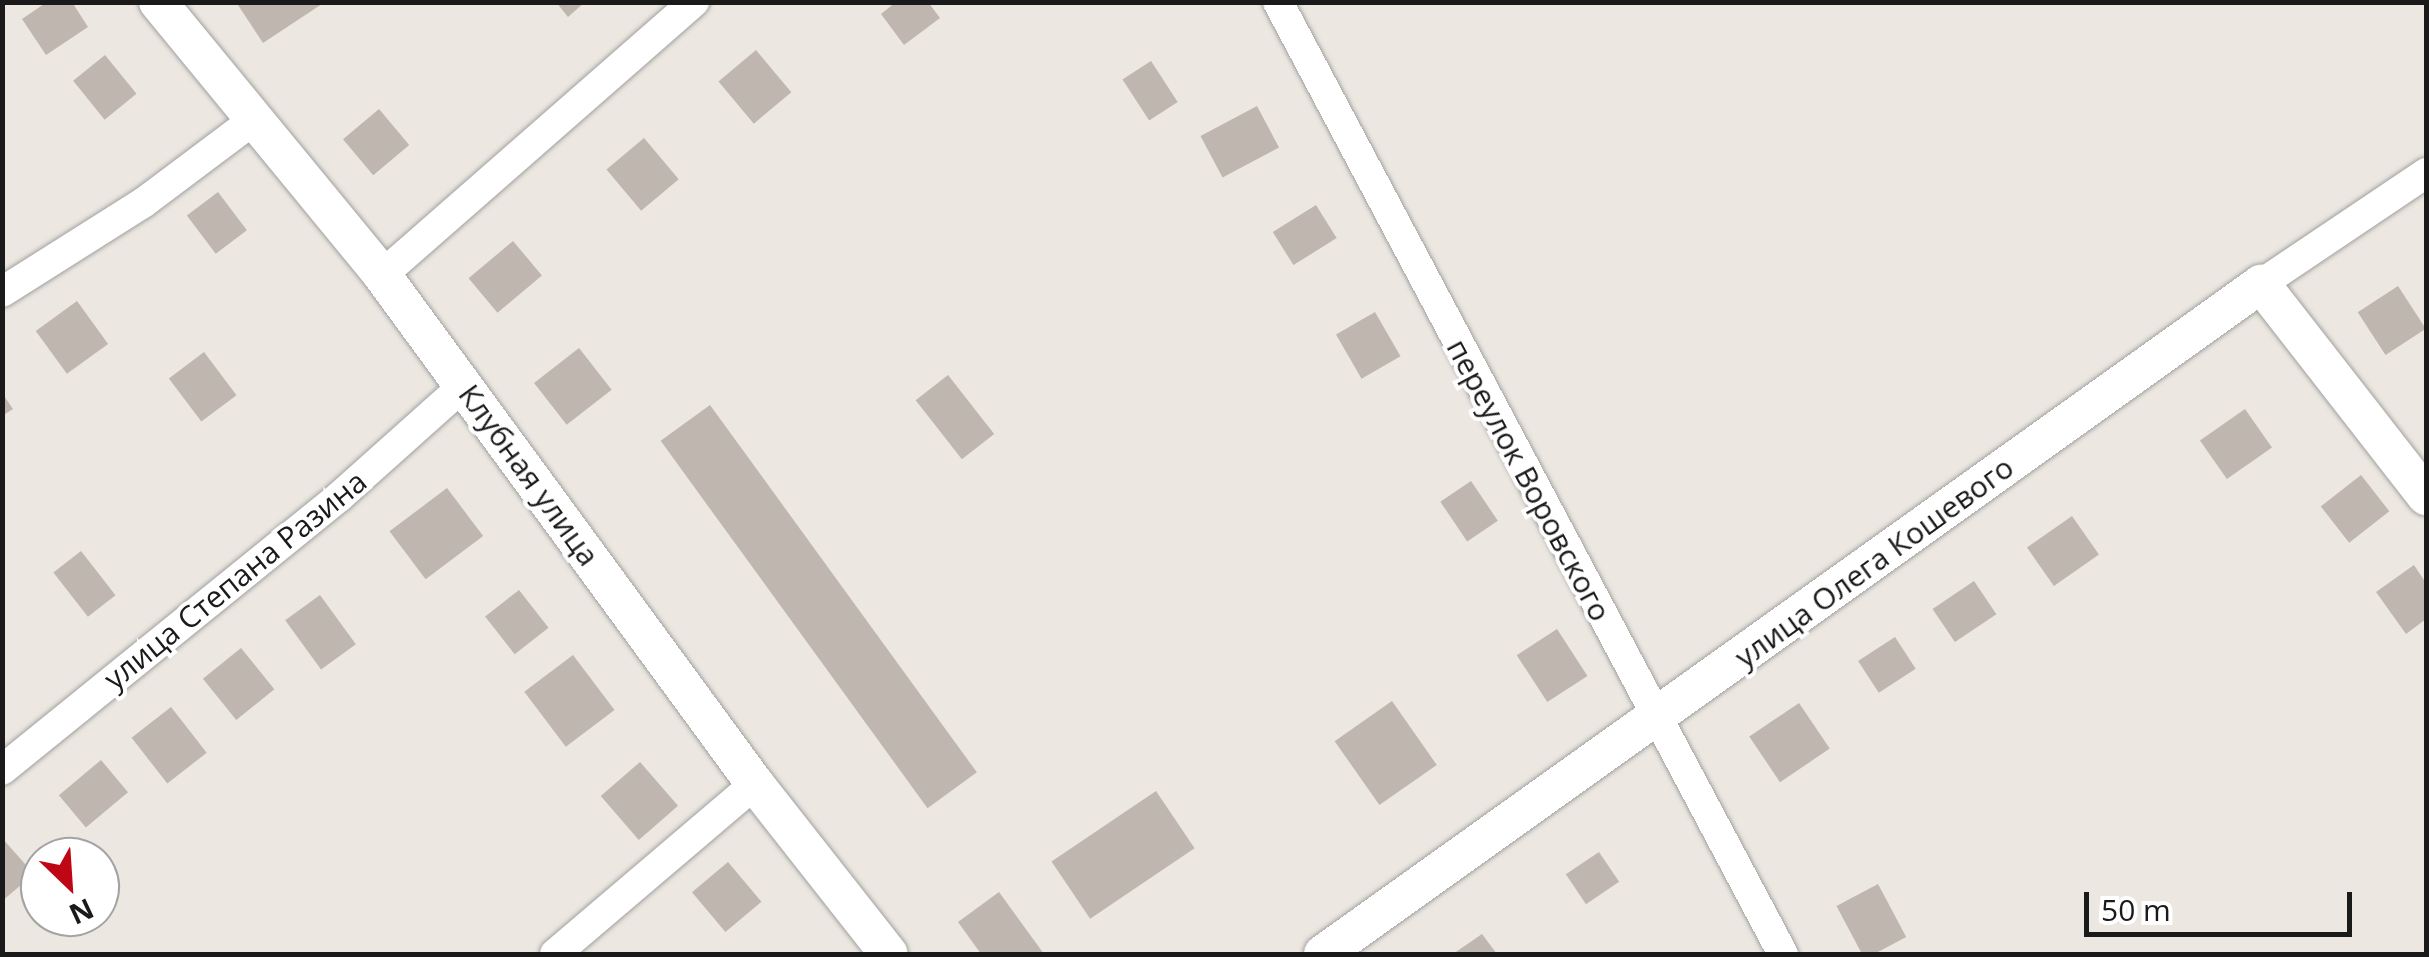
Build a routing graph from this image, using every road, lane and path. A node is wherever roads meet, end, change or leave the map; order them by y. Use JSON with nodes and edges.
{"nodes":[{"id":1,"x":158,"y":2,"type":"edge"},
{"id":2,"x":694,"y":2,"type":"edge"},
{"id":3,"x":1278,"y":2,"type":"edge"},
{"id":4,"x":251,"y":122,"type":"junction"},
{"id":5,"x":2426,"y":173,"type":"edge"},
{"id":6,"x":382,"y":274,"type":"junction"},
{"id":7,"x":2261,"y":284,"type":"junction"},
{"id":8,"x":2,"y":292,"type":"edge"},
{"id":9,"x":464,"y":386,"type":"junction"},
{"id":10,"x":2426,"y":496,"type":"edge"},
{"id":11,"x":1656,"y":718,"type":"junction"},
{"id":12,"x":2,"y":770,"type":"edge"},
{"id":13,"x":755,"y":784,"type":"junction"},
{"id":14,"x":555,"y":954,"type":"edge"},
{"id":15,"x":889,"y":954,"type":"edge"},
{"id":16,"x":1324,"y":954,"type":"edge"},
{"id":17,"x":1784,"y":954,"type":"edge"}],
"edges":[{"from":1,"to":4,"type":"street","name":"Клубная улица"},
{"from":2,"to":6,"type":"street"},
{"from":3,"to":11,"type":"street","name":"переулок Воровского"},
{"from":4,"to":6,"type":"street","name":"Клубная улица"},
{"from":4,"to":8,"type":"street"},
{"from":5,"to":7,"type":"street","name":"улица Олега Кошевого"},
{"from":6,"to":9,"type":"street","name":"Клубная улица"},
{"from":7,"to":10,"type":"street"},
{"from":7,"to":11,"type":"street","name":"улица Олега Кошевого"},
{"from":9,"to":12,"type":"street","name":"улица Степана Разина"},
{"from":9,"to":13,"type":"street","name":"Клубная улица"},
{"from":11,"to":16,"type":"street","name":"улица Олега Кошевого"},
{"from":11,"to":17,"type":"street","name":"переулок Воровского"},
{"from":13,"to":14,"type":"street"},
{"from":13,"to":15,"type":"street","name":"Клубная улица"}]}
